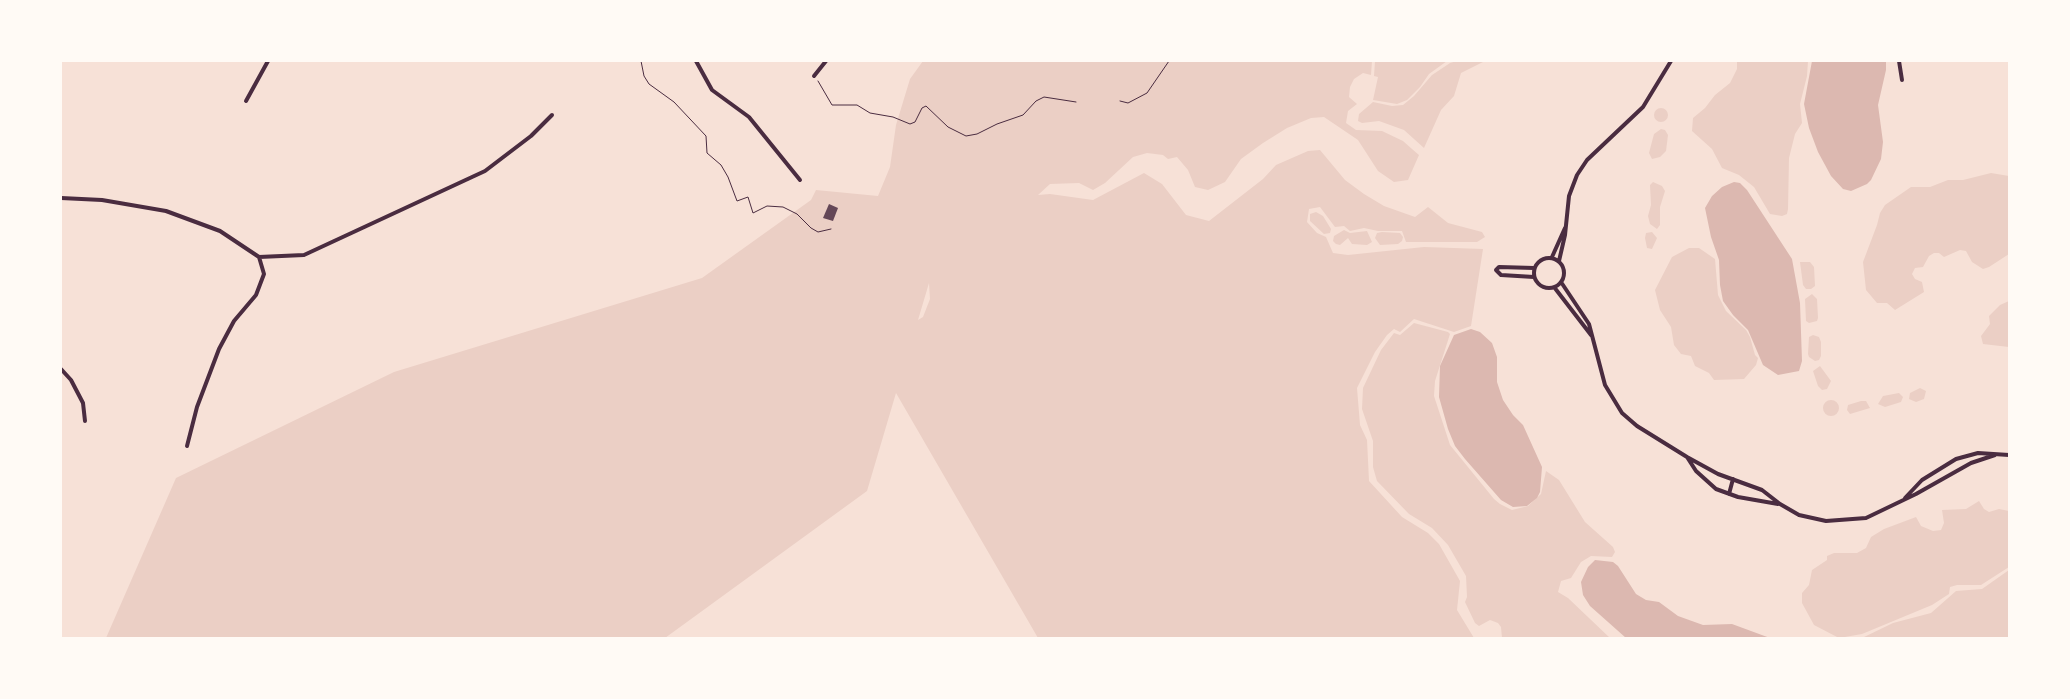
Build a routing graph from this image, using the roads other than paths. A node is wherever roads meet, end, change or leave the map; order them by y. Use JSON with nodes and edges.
{"nodes":[{"id":1,"x":268,"y":61,"type":"edge"},
{"id":2,"x":696,"y":61,"type":"edge"},
{"id":3,"x":826,"y":61,"type":"edge"},
{"id":4,"x":1671,"y":61,"type":"edge"},
{"id":5,"x":1899,"y":61,"type":"edge"},
{"id":6,"x":814,"y":76,"type":"road end"},
{"id":7,"x":1902,"y":80,"type":"dead end"},
{"id":8,"x":246,"y":101,"type":"dead end"},
{"id":9,"x":552,"y":115,"type":"dead end"},
{"id":10,"x":800,"y":180,"type":"dead end"},
{"id":11,"x":61,"y":198,"type":"edge"},
{"id":12,"x":1564,"y":228,"type":"junction"},
{"id":13,"x":259,"y":257,"type":"junction"},
{"id":14,"x":1552,"y":257,"type":"junction"},
{"id":15,"x":1559,"y":261,"type":"junction"},
{"id":16,"x":1534,"y":268,"type":"junction"},
{"id":17,"x":1534,"y":277,"type":"junction"},
{"id":18,"x":1561,"y":282,"type":"junction"},
{"id":19,"x":1554,"y":287,"type":"junction"},
{"id":20,"x":1592,"y":335,"type":"junction"},
{"id":21,"x":61,"y":369,"type":"edge"},
{"id":22,"x":85,"y":421,"type":"dead end"},
{"id":23,"x":187,"y":446,"type":"dead end"},
{"id":24,"x":1995,"y":455,"type":"junction"},
{"id":25,"x":2009,"y":455,"type":"edge"},
{"id":26,"x":1687,"y":457,"type":"junction"},
{"id":27,"x":1733,"y":479,"type":"junction"},
{"id":28,"x":1729,"y":494,"type":"junction"},
{"id":29,"x":1904,"y":500,"type":"junction"},
{"id":30,"x":1780,"y":504,"type":"junction"}],
"edges":[{"from":1,"to":8,"type":"street"},
{"from":2,"to":10,"type":"street"},
{"from":3,"to":6,"type":"street"},
{"from":4,"to":12,"type":"street"},
{"from":5,"to":7,"type":"street"},
{"from":9,"to":13,"type":"street"},
{"from":11,"to":13,"type":"street"},
{"from":12,"to":14,"type":"street"},
{"from":12,"to":15,"type":"street"},
{"from":13,"to":23,"type":"street"},
{"from":14,"to":15,"type":"street"},
{"from":14,"to":16,"type":"street"},
{"from":15,"to":18,"type":"street"},
{"from":16,"to":17,"type":"street"},
{"from":16,"to":17,"type":"street"},
{"from":17,"to":19,"type":"street"},
{"from":18,"to":19,"type":"street"},
{"from":18,"to":20,"type":"street"},
{"from":19,"to":20,"type":"street"},
{"from":20,"to":26,"type":"street"},
{"from":21,"to":22,"type":"street"},
{"from":24,"to":25,"type":"street"},
{"from":24,"to":29,"type":"street"},
{"from":24,"to":29,"type":"street"},
{"from":26,"to":27,"type":"street"},
{"from":26,"to":28,"type":"street"},
{"from":27,"to":28,"type":"street"},
{"from":27,"to":30,"type":"street"},
{"from":28,"to":30,"type":"street"},
{"from":29,"to":30,"type":"street"}]}
